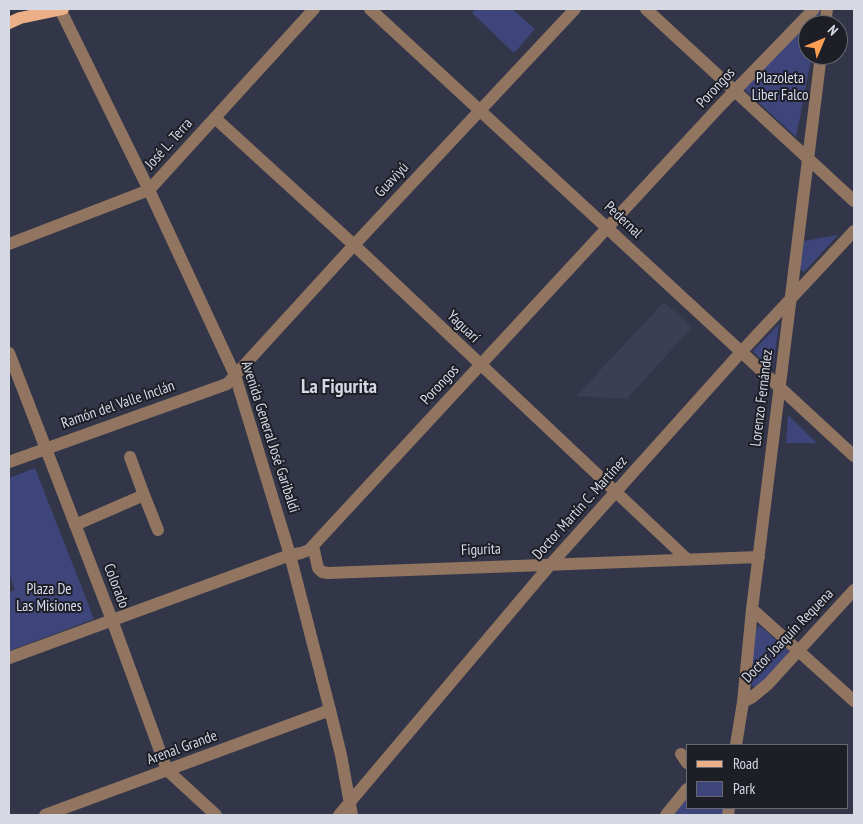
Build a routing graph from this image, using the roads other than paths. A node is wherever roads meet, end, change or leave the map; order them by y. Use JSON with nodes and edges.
{"nodes":[{"id":1,"x":61,"y":9,"type":"edge"},
{"id":2,"x":314,"y":9,"type":"edge"},
{"id":3,"x":370,"y":9,"type":"edge"},
{"id":4,"x":575,"y":9,"type":"edge"},
{"id":5,"x":646,"y":9,"type":"edge"},
{"id":6,"x":814,"y":9,"type":"edge"},
{"id":7,"x":9,"y":23,"type":"edge"},
{"id":8,"x":820,"y":65,"type":"edge"},
{"id":9,"x":735,"y":91,"type":"junction"},
{"id":10,"x":480,"y":110,"type":"junction"},
{"id":11,"x":215,"y":118,"type":"junction"},
{"id":12,"x":809,"y":159,"type":"junction"},
{"id":13,"x":149,"y":190,"type":"junction"},
{"id":14,"x":854,"y":202,"type":"edge"},
{"id":15,"x":607,"y":228,"type":"junction"},
{"id":16,"x":854,"y":231,"type":"edge"},
{"id":17,"x":9,"y":244,"type":"edge"},
{"id":18,"x":354,"y":245,"type":"junction"},
{"id":19,"x":790,"y":300,"type":"junction"},
{"id":20,"x":742,"y":351,"type":"junction"},
{"id":21,"x":9,"y":353,"type":"edge"},
{"id":22,"x":480,"y":365,"type":"junction"},
{"id":23,"x":235,"y":375,"type":"junction"},
{"id":24,"x":779,"y":386,"type":"junction"},
{"id":25,"x":46,"y":447,"type":"junction"},
{"id":26,"x":130,"y":456,"type":"dead end"},
{"id":27,"x":854,"y":456,"type":"edge"},
{"id":28,"x":9,"y":462,"type":"edge"},
{"id":29,"x":617,"y":492,"type":"junction"},
{"id":30,"x":144,"y":495,"type":"junction"},
{"id":31,"x":75,"y":525,"type":"junction"},
{"id":32,"x":158,"y":530,"type":"dead end"},
{"id":33,"x":313,"y":546,"type":"junction"},
{"id":34,"x":290,"y":555,"type":"junction"},
{"id":35,"x":759,"y":557,"type":"junction"},
{"id":36,"x":688,"y":560,"type":"junction"},
{"id":37,"x":551,"y":564,"type":"junction"},
{"id":38,"x":854,"y":590,"type":"edge"},
{"id":39,"x":752,"y":609,"type":"junction"},
{"id":40,"x":112,"y":620,"type":"junction"},
{"id":41,"x":798,"y":651,"type":"junction"},
{"id":42,"x":9,"y":658,"type":"edge"},
{"id":43,"x":854,"y":701,"type":"edge"},
{"id":44,"x":743,"y":702,"type":"junction"},
{"id":45,"x":330,"y":710,"type":"junction"},
{"id":46,"x":736,"y":744,"type":"edge"},
{"id":47,"x":167,"y":770,"type":"junction"},
{"id":48,"x":686,"y":790,"type":"edge"},
{"id":49,"x":350,"y":802,"type":"junction"},
{"id":50,"x":63,"y":811,"type":"edge"},
{"id":51,"x":45,"y":815,"type":"edge"},
{"id":52,"x":216,"y":815,"type":"edge"},
{"id":53,"x":339,"y":815,"type":"edge"},
{"id":54,"x":352,"y":815,"type":"edge"},
{"id":55,"x":666,"y":815,"type":"edge"}],
"edges":[{"from":1,"to":7,"type":"main road"},
{"from":1,"to":13,"type":"street","name":"Avenida General José Garibaldi"},
{"from":2,"to":11,"type":"street","name":"José L. Terra"},
{"from":3,"to":10,"type":"street","name":"Pedernal"},
{"from":4,"to":10,"type":"street","name":"Guaviyú"},
{"from":5,"to":9,"type":"street"},
{"from":6,"to":9,"type":"street","name":"Porongos"},
{"from":8,"to":12,"type":"street","name":"Lorenzo Fernández"},
{"from":9,"to":12,"type":"street"},
{"from":9,"to":15,"type":"street","name":"Porongos"},
{"from":10,"to":15,"type":"street","name":"Pedernal"},
{"from":10,"to":18,"type":"street","name":"Guaviyú"},
{"from":11,"to":13,"type":"street","name":"José L. Terra"},
{"from":11,"to":18,"type":"street","name":"Yaguarí"},
{"from":12,"to":14,"type":"street"},
{"from":12,"to":19,"type":"street","name":"Lorenzo Fernández"},
{"from":13,"to":17,"type":"street","name":"José L. Terra"},
{"from":13,"to":23,"type":"street","name":"Avenida General José Garibaldi"},
{"from":15,"to":20,"type":"street","name":"Pedernal"},
{"from":15,"to":22,"type":"street","name":"Porongos"},
{"from":16,"to":19,"type":"street","name":"Doctor Martín C. Martínez"},
{"from":18,"to":22,"type":"street","name":"Yaguarí"},
{"from":18,"to":23,"type":"street","name":"Guaviyú"},
{"from":19,"to":20,"type":"street","name":"Doctor Martín C. Martínez"},
{"from":19,"to":24,"type":"street","name":"Lorenzo Fernández"},
{"from":20,"to":24,"type":"street","name":"Pedernal"},
{"from":20,"to":29,"type":"street","name":"Doctor Martín C. Martínez"},
{"from":21,"to":25,"type":"street","name":"Colorado"},
{"from":22,"to":29,"type":"street","name":"Yaguarí"},
{"from":22,"to":33,"type":"street","name":"Porongos"},
{"from":23,"to":25,"type":"street","name":"Ramón del Valle Inclán"},
{"from":23,"to":34,"type":"street","name":"Avenida General José Garibaldi"},
{"from":24,"to":27,"type":"street","name":"Pedernal"},
{"from":24,"to":35,"type":"street","name":"Lorenzo Fernández"},
{"from":25,"to":28,"type":"street","name":"Ramón del Valle Inclán"},
{"from":25,"to":31,"type":"street","name":"Colorado"},
{"from":26,"to":30,"type":"street"},
{"from":29,"to":36,"type":"street","name":"Yaguarí"},
{"from":29,"to":37,"type":"street","name":"Doctor Martín C. Martínez"},
{"from":30,"to":31,"type":"street"},
{"from":30,"to":32,"type":"street"},
{"from":31,"to":40,"type":"street","name":"Colorado"},
{"from":33,"to":34,"type":"street","name":"Porongos"},
{"from":33,"to":37,"type":"street","name":"Figurita"},
{"from":34,"to":40,"type":"street","name":"Porongos"},
{"from":34,"to":45,"type":"street","name":"Avenida General José Garibaldi"},
{"from":35,"to":36,"type":"street","name":"Figurita"},
{"from":35,"to":39,"type":"street","name":"Lorenzo Fernández"},
{"from":36,"to":37,"type":"street","name":"Figurita"},
{"from":37,"to":49,"type":"street","name":"Doctor Martín C. Martínez"},
{"from":38,"to":41,"type":"street","name":"Doctor Joaquín Requena"},
{"from":39,"to":41,"type":"street"},
{"from":39,"to":44,"type":"street","name":"Lorenzo Fernández"},
{"from":40,"to":42,"type":"street","name":"Porongos"},
{"from":40,"to":47,"type":"street","name":"Colorado"},
{"from":41,"to":43,"type":"street"},
{"from":41,"to":44,"type":"street","name":"Doctor Joaquín Requena"},
{"from":44,"to":46,"type":"street","name":"Lorenzo Fernández"},
{"from":45,"to":47,"type":"street","name":"Arenal Grande"},
{"from":45,"to":49,"type":"street","name":"Avenida General José Garibaldi"},
{"from":47,"to":50,"type":"street","name":"Arenal Grande"},
{"from":47,"to":52,"type":"street","name":"Colorado"},
{"from":48,"to":55,"type":"street"},
{"from":49,"to":53,"type":"street","name":"Doctor Martín C. Martínez"},
{"from":49,"to":54,"type":"street","name":"Avenida General José Garibaldi"},
{"from":50,"to":51,"type":"street","name":"Arenal Grande"}]}
